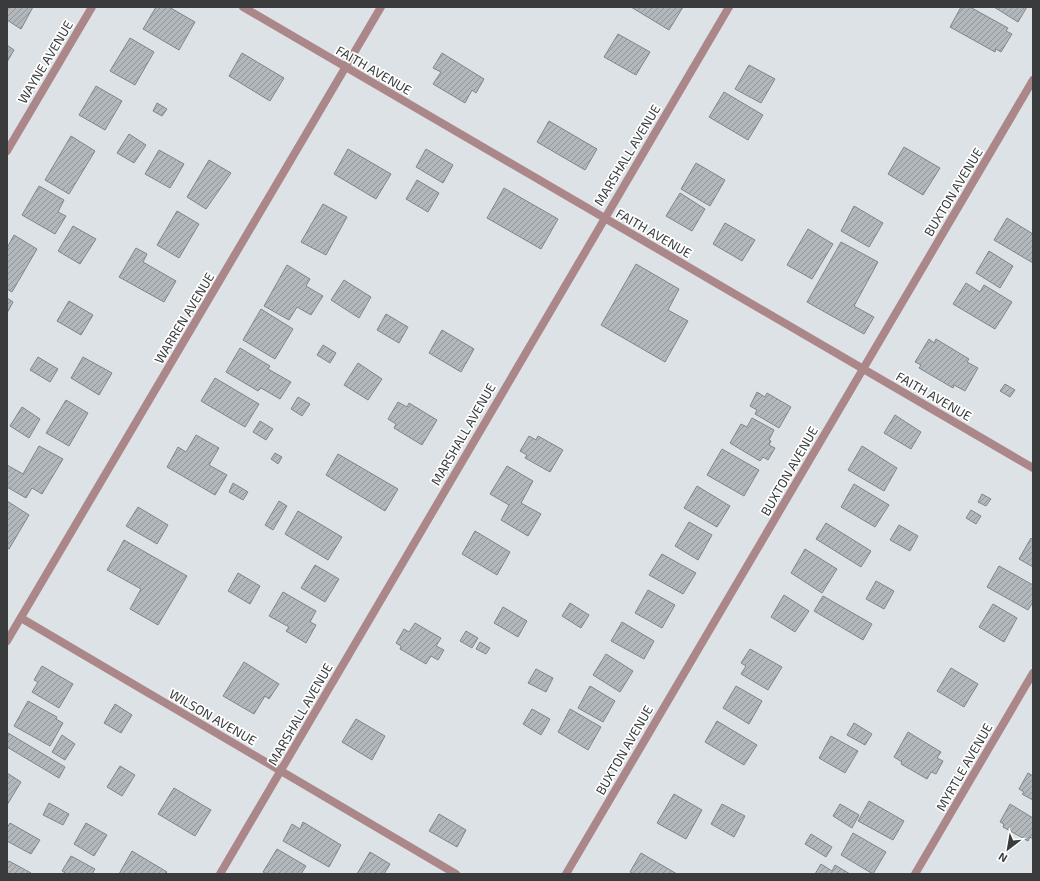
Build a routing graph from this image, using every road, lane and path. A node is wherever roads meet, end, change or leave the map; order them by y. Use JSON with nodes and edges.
{"nodes":[{"id":1,"x":92,"y":7,"type":"edge"},
{"id":2,"x":243,"y":7,"type":"edge"},
{"id":3,"x":381,"y":7,"type":"edge"},
{"id":4,"x":729,"y":7,"type":"edge"},
{"id":5,"x":346,"y":68,"type":"junction"},
{"id":6,"x":1033,"y":80,"type":"edge"},
{"id":7,"x":7,"y":151,"type":"edge"},
{"id":8,"x":604,"y":218,"type":"junction"},
{"id":9,"x":863,"y":368,"type":"junction"},
{"id":10,"x":1033,"y":468,"type":"edge"},
{"id":11,"x":21,"y":618,"type":"junction"},
{"id":12,"x":7,"y":641,"type":"edge"},
{"id":13,"x":1033,"y":673,"type":"edge"},
{"id":14,"x":280,"y":770,"type":"junction"},
{"id":15,"x":220,"y":874,"type":"edge"},
{"id":16,"x":456,"y":874,"type":"edge"},
{"id":17,"x":566,"y":874,"type":"edge"},
{"id":18,"x":915,"y":874,"type":"edge"}],
"edges":[{"from":1,"to":7,"type":"street","name":"WAYNE AVENUE"},
{"from":2,"to":5,"type":"street","name":"FAITH AVENUE"},
{"from":3,"to":5,"type":"street","name":"WARREN AVENUE"},
{"from":4,"to":8,"type":"street","name":"MARSHALL AVENUE"},
{"from":5,"to":8,"type":"street","name":"FAITH AVENUE"},
{"from":5,"to":11,"type":"street","name":"WARREN AVENUE"},
{"from":6,"to":9,"type":"street","name":"BUXTON AVENUE"},
{"from":8,"to":9,"type":"street","name":"FAITH AVENUE"},
{"from":8,"to":14,"type":"street","name":"MARSHALL AVENUE"},
{"from":9,"to":10,"type":"street","name":"FAITH AVENUE"},
{"from":9,"to":17,"type":"street","name":"BUXTON AVENUE"},
{"from":11,"to":12,"type":"street","name":"WARREN AVENUE"},
{"from":11,"to":14,"type":"street","name":"WILSON AVENUE"},
{"from":13,"to":18,"type":"street","name":"MYRTLE AVENUE"},
{"from":14,"to":15,"type":"street","name":"MARSHALL AVENUE"},
{"from":14,"to":16,"type":"street","name":"WILSON AVENUE"}]}
